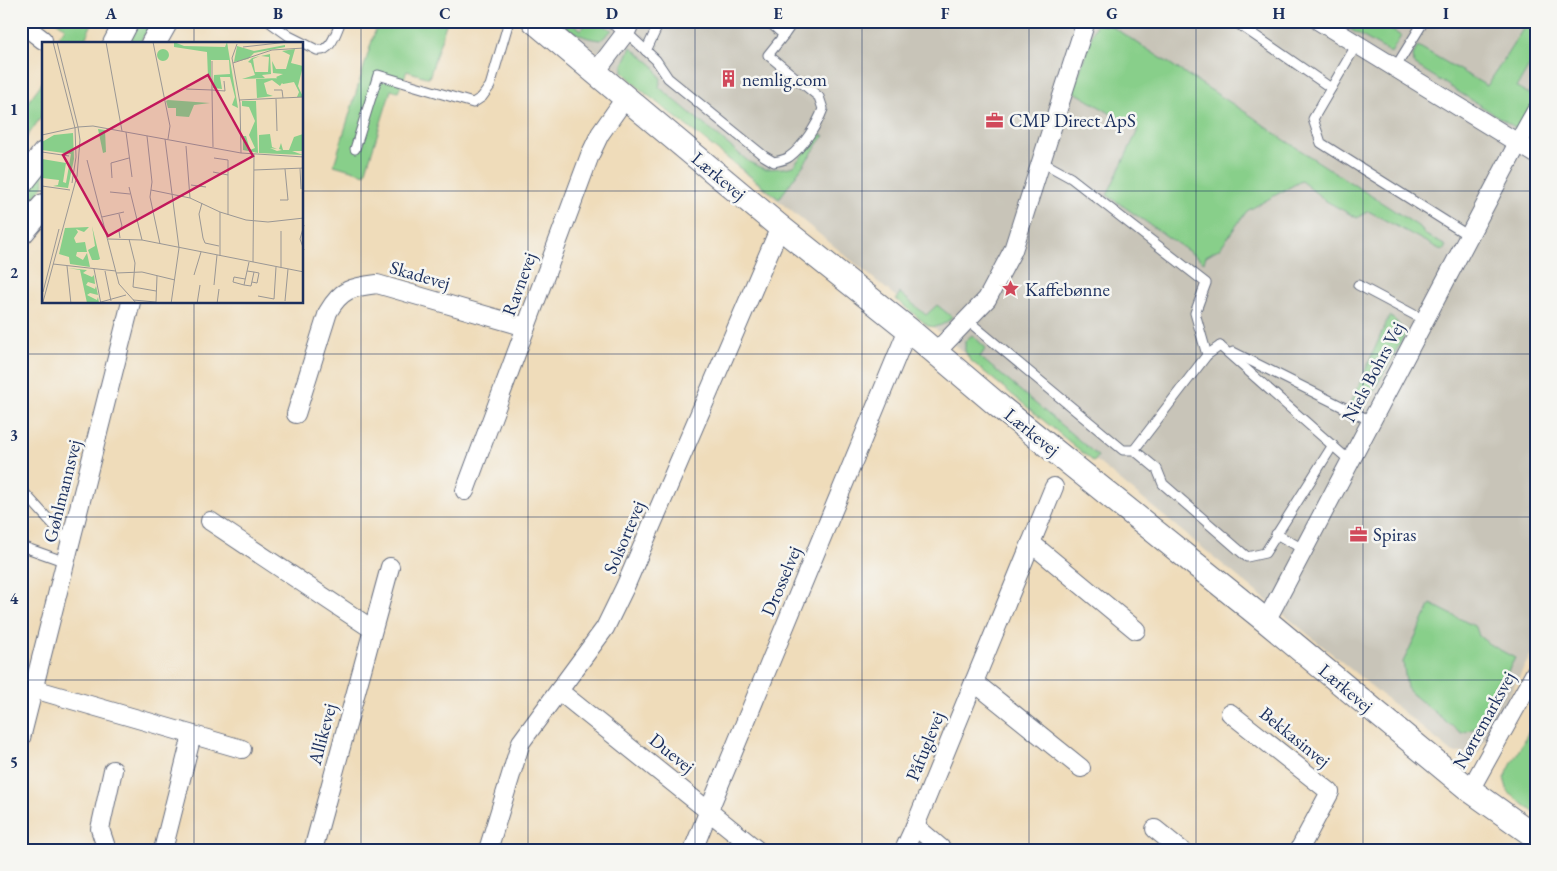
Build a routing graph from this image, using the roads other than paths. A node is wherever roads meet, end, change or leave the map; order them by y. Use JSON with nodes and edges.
{"nodes":[{"id":1,"x":127,"y":21,"type":"edge"},
{"id":2,"x":166,"y":21,"type":"edge"},
{"id":3,"x":341,"y":21,"type":"edge"},
{"id":4,"x":509,"y":21,"type":"edge"},
{"id":5,"x":534,"y":21,"type":"edge"},
{"id":6,"x":606,"y":21,"type":"edge"},
{"id":7,"x":660,"y":21,"type":"edge"},
{"id":8,"x":768,"y":21,"type":"edge"},
{"id":9,"x":794,"y":21,"type":"edge"},
{"id":10,"x":1086,"y":21,"type":"edge"},
{"id":11,"x":1234,"y":21,"type":"edge"},
{"id":12,"x":1319,"y":21,"type":"edge"},
{"id":13,"x":1424,"y":21,"type":"edge"},
{"id":14,"x":21,"y":23,"type":"edge"},
{"id":15,"x":271,"y":23,"type":"dead end"},
{"id":16,"x":628,"y":26,"type":"edge"},
{"id":17,"x":784,"y":35,"type":"junction"},
{"id":18,"x":42,"y":40,"type":"dead end"},
{"id":19,"x":116,"y":42,"type":"edge"},
{"id":20,"x":154,"y":42,"type":"edge"},
{"id":21,"x":301,"y":42,"type":"edge"},
{"id":22,"x":304,"y":44,"type":"edge"},
{"id":23,"x":1357,"y":44,"type":"junction"},
{"id":24,"x":646,"y":51,"type":"junction"},
{"id":25,"x":1395,"y":68,"type":"junction"},
{"id":26,"x":595,"y":73,"type":"junction"},
{"id":27,"x":1331,"y":88,"type":"junction"},
{"id":28,"x":626,"y":97,"type":"junction"},
{"id":29,"x":1536,"y":112,"type":"edge"},
{"id":30,"x":1518,"y":143,"type":"junction"},
{"id":31,"x":355,"y":149,"type":"dead end"},
{"id":32,"x":1536,"y":154,"type":"edge"},
{"id":33,"x":42,"y":157,"type":"edge"},
{"id":34,"x":1042,"y":162,"type":"junction"},
{"id":35,"x":21,"y":183,"type":"edge"},
{"id":36,"x":42,"y":208,"type":"edge"},
{"id":37,"x":780,"y":227,"type":"junction"},
{"id":38,"x":21,"y":233,"type":"edge"},
{"id":39,"x":1469,"y":236,"type":"junction"},
{"id":40,"x":1358,"y":285,"type":"dead end"},
{"id":41,"x":130,"y":304,"type":"edge"},
{"id":42,"x":967,"y":320,"type":"junction"},
{"id":43,"x":1424,"y":320,"type":"junction"},
{"id":44,"x":526,"y":327,"type":"junction"},
{"id":45,"x":908,"y":329,"type":"junction"},
{"id":46,"x":1220,"y":346,"type":"junction"},
{"id":47,"x":936,"y":352,"type":"junction"},
{"id":48,"x":1207,"y":354,"type":"junction"},
{"id":49,"x":296,"y":414,"type":"dead end"},
{"id":50,"x":1371,"y":421,"type":"junction"},
{"id":51,"x":1332,"y":445,"type":"junction"},
{"id":52,"x":1134,"y":450,"type":"junction"},
{"id":53,"x":1350,"y":461,"type":"junction"},
{"id":54,"x":1054,"y":487,"type":"dead end"},
{"id":55,"x":21,"y":489,"type":"edge"},
{"id":56,"x":465,"y":491,"type":"dead end"},
{"id":57,"x":210,"y":521,"type":"dead end"},
{"id":58,"x":1276,"y":534,"type":"junction"},
{"id":59,"x":70,"y":543,"type":"junction"},
{"id":60,"x":1031,"y":543,"type":"junction"},
{"id":61,"x":21,"y":546,"type":"edge"},
{"id":62,"x":1304,"y":549,"type":"junction"},
{"id":63,"x":66,"y":562,"type":"junction"},
{"id":64,"x":390,"y":567,"type":"dead end"},
{"id":65,"x":1266,"y":621,"type":"junction"},
{"id":66,"x":372,"y":629,"type":"junction"},
{"id":67,"x":1136,"y":630,"type":"dead end"},
{"id":68,"x":1536,"y":670,"type":"edge"},
{"id":69,"x":974,"y":682,"type":"junction"},
{"id":70,"x":34,"y":690,"type":"junction"},
{"id":71,"x":559,"y":691,"type":"junction"},
{"id":72,"x":1230,"y":712,"type":"dead end"},
{"id":73,"x":21,"y":738,"type":"edge"},
{"id":74,"x":190,"y":743,"type":"dead end"},
{"id":75,"x":242,"y":749,"type":"dead end"},
{"id":76,"x":1081,"y":768,"type":"dead end"},
{"id":77,"x":113,"y":770,"type":"dead end"},
{"id":78,"x":1470,"y":790,"type":"junction"},
{"id":79,"x":708,"y":810,"type":"junction"},
{"id":80,"x":915,"y":826,"type":"junction"},
{"id":81,"x":1155,"y":829,"type":"dead end"},
{"id":82,"x":1536,"y":837,"type":"edge"},
{"id":83,"x":107,"y":850,"type":"edge"},
{"id":84,"x":163,"y":850,"type":"edge"},
{"id":85,"x":312,"y":850,"type":"edge"},
{"id":86,"x":488,"y":850,"type":"edge"},
{"id":87,"x":693,"y":850,"type":"edge"},
{"id":88,"x":757,"y":850,"type":"edge"},
{"id":89,"x":904,"y":850,"type":"edge"},
{"id":90,"x":943,"y":850,"type":"edge"},
{"id":91,"x":1181,"y":850,"type":"edge"},
{"id":92,"x":1299,"y":850,"type":"edge"}],
"edges":[{"from":1,"to":19,"type":"street"},
{"from":2,"to":20,"type":"street"},
{"from":3,"to":22,"type":"lane"},
{"from":4,"to":31,"type":"lane"},
{"from":5,"to":26,"type":"street","name":"Lærkevej"},
{"from":6,"to":16,"type":"lane"},
{"from":7,"to":24,"type":"lane"},
{"from":8,"to":17,"type":"lane"},
{"from":9,"to":17,"type":"lane"},
{"from":10,"to":34,"type":"street"},
{"from":11,"to":27,"type":"lane"},
{"from":12,"to":23,"type":"street"},
{"from":13,"to":25,"type":"lane"},
{"from":14,"to":18,"type":"street"},
{"from":15,"to":21,"type":"lane"},
{"from":16,"to":24,"type":"lane"},
{"from":16,"to":26,"type":"street"},
{"from":17,"to":24,"type":"lane"},
{"from":23,"to":25,"type":"street"},
{"from":23,"to":27,"type":"lane"},
{"from":25,"to":30,"type":"street"},
{"from":26,"to":28,"type":"street","name":"Lærkevej"},
{"from":27,"to":39,"type":"lane"},
{"from":28,"to":37,"type":"street","name":"Lærkevej"},
{"from":28,"to":44,"type":"street","name":"Ravnevej"},
{"from":29,"to":30,"type":"street","name":"Niels Bohrs Vej"},
{"from":30,"to":32,"type":"street"},
{"from":30,"to":39,"type":"street","name":"Niels Bohrs Vej"},
{"from":33,"to":35,"type":"street"},
{"from":34,"to":42,"type":"street"},
{"from":34,"to":48,"type":"lane"},
{"from":36,"to":38,"type":"street"},
{"from":37,"to":45,"type":"street","name":"Lærkevej"},
{"from":37,"to":71,"type":"street","name":"Solsortevej"},
{"from":39,"to":43,"type":"street","name":"Niels Bohrs Vej"},
{"from":40,"to":43,"type":"lane"},
{"from":41,"to":59,"type":"street","name":"Gøhlmannsvej"},
{"from":42,"to":47,"type":"street"},
{"from":42,"to":52,"type":"lane"},
{"from":43,"to":50,"type":"street","name":"Niels Bohrs Vej"},
{"from":44,"to":49,"type":"street","name":"Skadevej"},
{"from":44,"to":56,"type":"street","name":"Ravnevej"},
{"from":45,"to":47,"type":"street","name":"Lærkevej"},
{"from":45,"to":79,"type":"street","name":"Drosselvej"},
{"from":46,"to":48,"type":"lane"},
{"from":46,"to":50,"type":"lane"},
{"from":46,"to":51,"type":"lane"},
{"from":47,"to":65,"type":"street","name":"Lærkevej"},
{"from":48,"to":52,"type":"lane"},
{"from":50,"to":53,"type":"street","name":"Niels Bohrs Vej"},
{"from":51,"to":53,"type":"lane"},
{"from":51,"to":58,"type":"lane"},
{"from":52,"to":58,"type":"lane"},
{"from":53,"to":62,"type":"street","name":"Niels Bohrs Vej"},
{"from":54,"to":60,"type":"street","name":"Påfuglevej"},
{"from":55,"to":59,"type":"lane"},
{"from":57,"to":66,"type":"street"},
{"from":58,"to":62,"type":"lane"},
{"from":59,"to":63,"type":"street","name":"Gøhlmannsvej"},
{"from":60,"to":67,"type":"street"},
{"from":60,"to":69,"type":"street","name":"Påfuglevej"},
{"from":61,"to":63,"type":"lane"},
{"from":62,"to":65,"type":"street","name":"Niels Bohrs Vej"},
{"from":63,"to":70,"type":"street","name":"Gøhlmannsvej"},
{"from":64,"to":66,"type":"street","name":"Allikevej"},
{"from":65,"to":78,"type":"street","name":"Lærkevej"},
{"from":66,"to":85,"type":"street","name":"Allikevej"},
{"from":68,"to":78,"type":"street","name":"Nørremarksvej"},
{"from":69,"to":76,"type":"street"},
{"from":69,"to":80,"type":"street","name":"Påfuglevej"},
{"from":70,"to":73,"type":"street","name":"Gøhlmannsvej"},
{"from":70,"to":75,"type":"street"},
{"from":71,"to":79,"type":"street","name":"Duevej"},
{"from":71,"to":86,"type":"street","name":"Solsortevej"},
{"from":72,"to":92,"type":"street","name":"Bekkasinvej"},
{"from":74,"to":84,"type":"street"},
{"from":77,"to":83,"type":"street"},
{"from":78,"to":82,"type":"street","name":"Lærkevej"},
{"from":79,"to":87,"type":"street","name":"Drosselvej"},
{"from":79,"to":88,"type":"street","name":"Duevej"},
{"from":80,"to":89,"type":"street","name":"Påfuglevej"},
{"from":80,"to":90,"type":"street"},
{"from":81,"to":91,"type":"street"}]}
